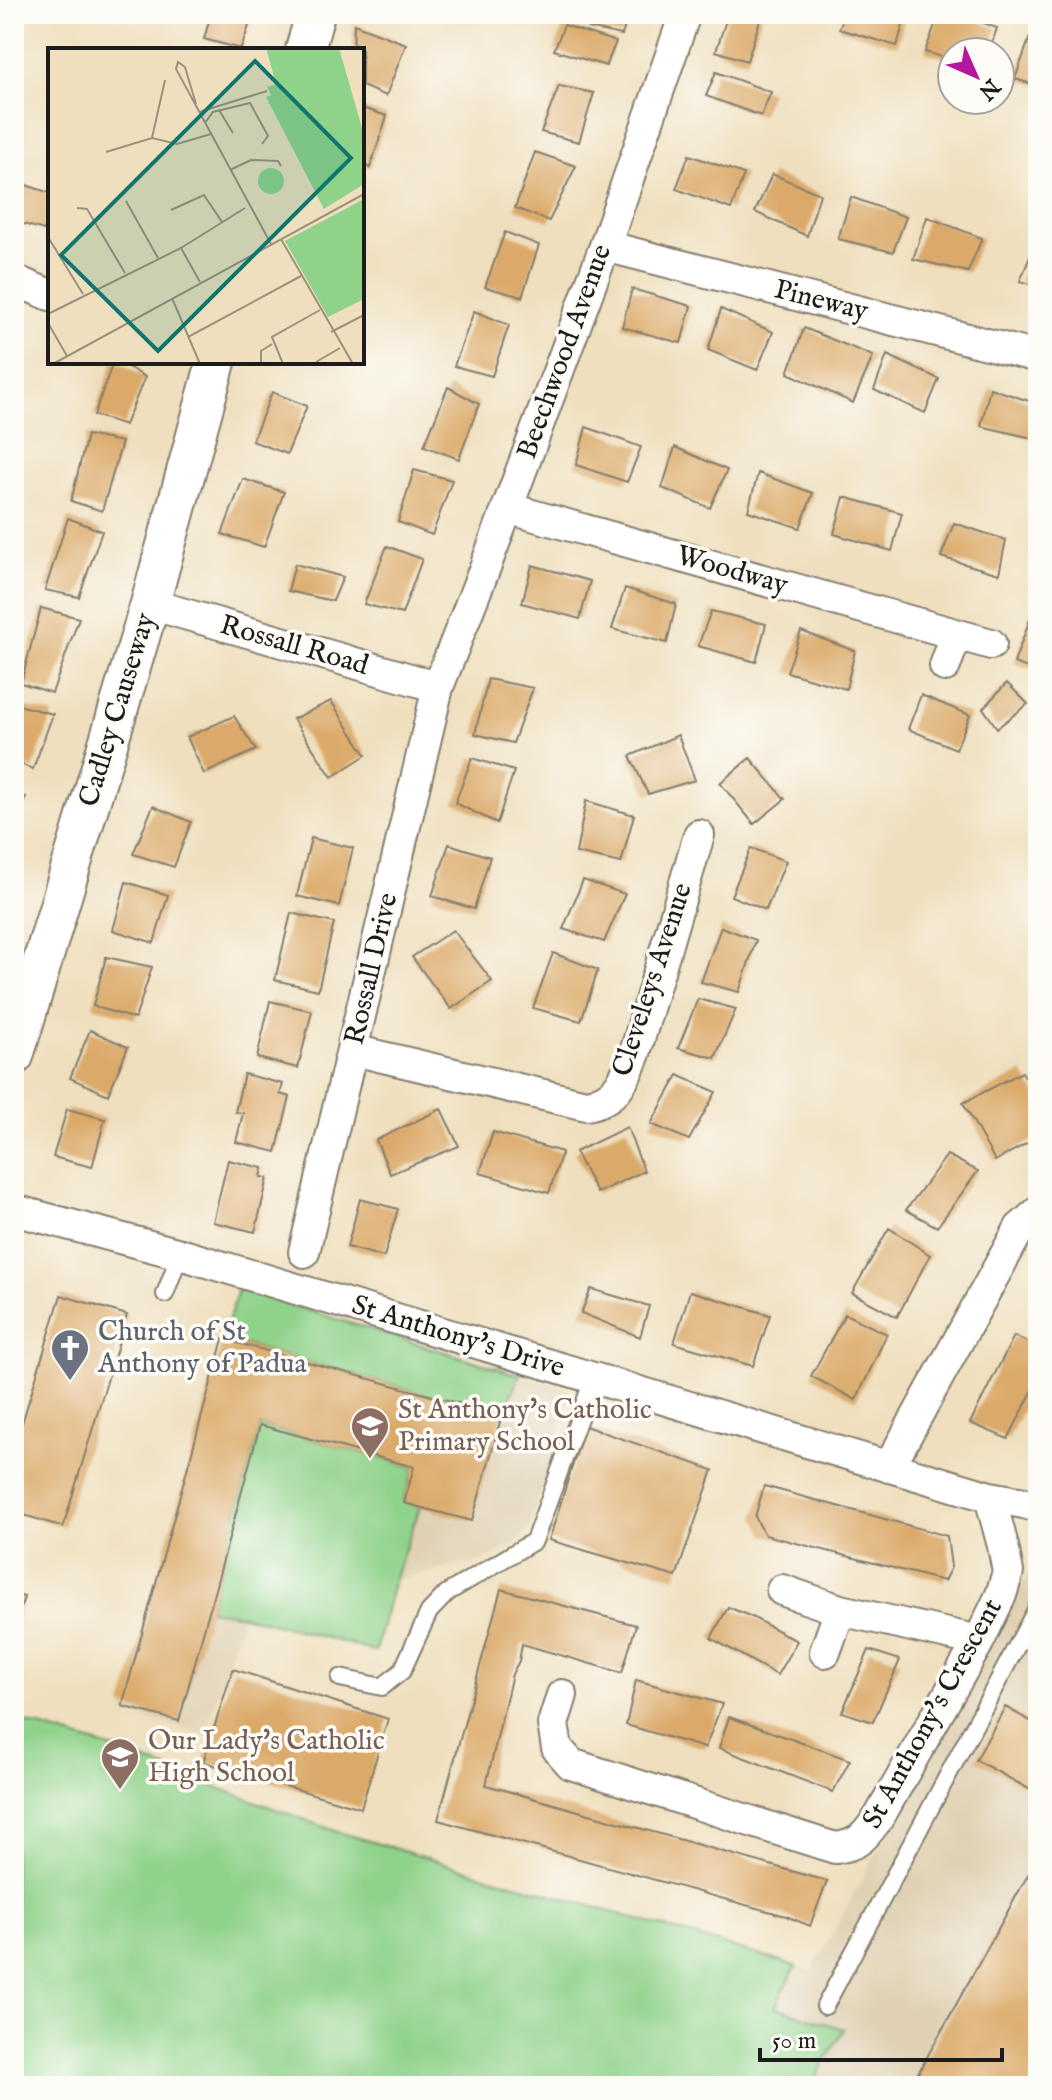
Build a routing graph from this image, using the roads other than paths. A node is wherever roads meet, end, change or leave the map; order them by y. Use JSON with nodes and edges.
{"nodes":[{"id":1,"x":315,"y":14,"type":"edge"},
{"id":2,"x":685,"y":14,"type":"edge"},
{"id":3,"x":306,"y":48,"type":"edge"},
{"id":4,"x":605,"y":246,"type":"junction"},
{"id":5,"x":14,"y":280,"type":"edge"},
{"id":6,"x":48,"y":294,"type":"edge"},
{"id":7,"x":1038,"y":357,"type":"edge"},
{"id":8,"x":213,"y":364,"type":"edge"},
{"id":9,"x":507,"y":508,"type":"junction"},
{"id":10,"x":150,"y":604,"type":"junction"},
{"id":11,"x":956,"y":635,"type":"junction"},
{"id":12,"x":991,"y":644,"type":"dead end"},
{"id":13,"x":945,"y":666,"type":"dead end"},
{"id":14,"x":438,"y":687,"type":"junction"},
{"id":15,"x":699,"y":835,"type":"dead end"},
{"id":16,"x":353,"y":1050,"type":"junction"},
{"id":17,"x":14,"y":1056,"type":"edge"},
{"id":18,"x":14,"y":1210,"type":"edge"},
{"id":19,"x":1038,"y":1212,"type":"edge"},
{"id":20,"x":304,"y":1252,"type":"dead end"},
{"id":21,"x":180,"y":1254,"type":"junction"},
{"id":22,"x":165,"y":1294,"type":"dead end"},
{"id":23,"x":594,"y":1377,"type":"junction"},
{"id":24,"x":889,"y":1467,"type":"junction"},
{"id":25,"x":990,"y":1497,"type":"junction"},
{"id":26,"x":1038,"y":1507,"type":"edge"},
{"id":27,"x":782,"y":1590,"type":"dead end"},
{"id":28,"x":1038,"y":1606,"type":"edge"},
{"id":29,"x":840,"y":1610,"type":"junction"},
{"id":30,"x":979,"y":1641,"type":"junction"},
{"id":31,"x":825,"y":1652,"type":"dead end"},
{"id":32,"x":340,"y":1678,"type":"dead end"},
{"id":33,"x":562,"y":1695,"type":"dead end"},
{"id":34,"x":825,"y":2006,"type":"dead end"}],
"edges":[{"from":1,"to":3,"type":"street"},
{"from":2,"to":4,"type":"street","name":"Beechwood Avenue"},
{"from":4,"to":7,"type":"street","name":"Pineway"},
{"from":4,"to":9,"type":"street","name":"Beechwood Avenue"},
{"from":5,"to":6,"type":"street"},
{"from":8,"to":10,"type":"street","name":"Cadley Causeway"},
{"from":9,"to":11,"type":"street","name":"Woodway"},
{"from":9,"to":14,"type":"street","name":"Beechwood Avenue"},
{"from":10,"to":14,"type":"street","name":"Rossall Road"},
{"from":10,"to":17,"type":"street","name":"Cadley Causeway"},
{"from":11,"to":12,"type":"street","name":"Woodway"},
{"from":11,"to":13,"type":"street"},
{"from":14,"to":16,"type":"street","name":"Rossall Drive"},
{"from":15,"to":16,"type":"street","name":"Cleveleys Avenue"},
{"from":16,"to":20,"type":"street","name":"Rossall Drive"},
{"from":18,"to":21,"type":"street","name":"St Anthony's Drive"},
{"from":19,"to":24,"type":"street"},
{"from":21,"to":22,"type":"lane"},
{"from":21,"to":23,"type":"street","name":"St Anthony's Drive"},
{"from":23,"to":24,"type":"street","name":"St Anthony's Drive"},
{"from":23,"to":32,"type":"lane"},
{"from":24,"to":25,"type":"street","name":"St Anthony's Drive"},
{"from":25,"to":26,"type":"street","name":"St Anthony's Drive"},
{"from":25,"to":30,"type":"street","name":"St Anthony's Crescent"},
{"from":27,"to":29,"type":"street"},
{"from":28,"to":34,"type":"lane"},
{"from":29,"to":30,"type":"street"},
{"from":29,"to":31,"type":"street"},
{"from":30,"to":33,"type":"street","name":"St Anthony's Crescent"}]}
